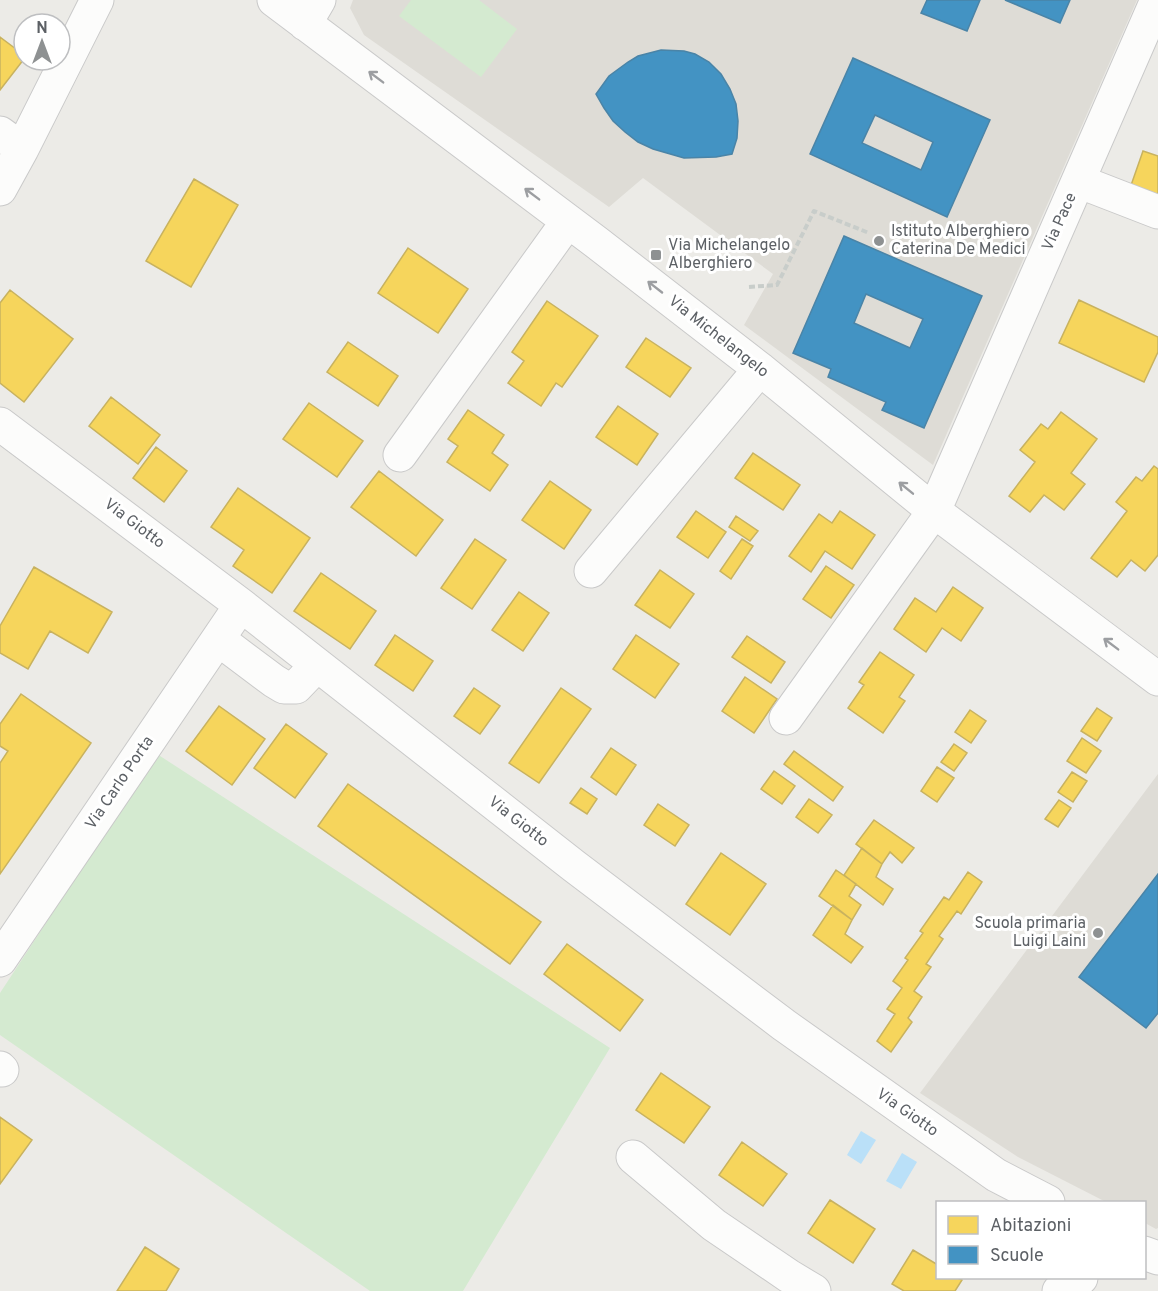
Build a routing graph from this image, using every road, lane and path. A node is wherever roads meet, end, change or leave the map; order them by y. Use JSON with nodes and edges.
{"nodes":[{"id":1,"x":98,"y":0,"type":"edge"},
{"id":2,"x":274,"y":0,"type":"edge"},
{"id":3,"x":1157,"y":0,"type":"edge"},
{"id":4,"x":312,"y":12,"type":"edge"},
{"id":5,"x":11,"y":141,"type":"edge"},
{"id":6,"x":1078,"y":181,"type":"junction"},
{"id":7,"x":0,"y":189,"type":"edge"},
{"id":8,"x":1158,"y":212,"type":"edge"},
{"id":9,"x":568,"y":221,"type":"junction"},
{"id":10,"x":869,"y":233,"type":"dead end"},
{"id":11,"x":749,"y":287,"type":"dead end"},
{"id":12,"x":760,"y":369,"type":"junction"},
{"id":13,"x":0,"y":424,"type":"edge"},
{"id":14,"x":400,"y":455,"type":"dead end"},
{"id":15,"x":934,"y":511,"type":"junction"},
{"id":16,"x":591,"y":571,"type":"dead end"},
{"id":17,"x":241,"y":605,"type":"junction"},
{"id":18,"x":218,"y":639,"type":"junction"},
{"id":19,"x":317,"y":665,"type":"junction"},
{"id":20,"x":1158,"y":679,"type":"edge"},
{"id":21,"x":786,"y":718,"type":"dead end"},
{"id":22,"x":0,"y":960,"type":"edge"},
{"id":23,"x":633,"y":1157,"type":"dead end"},
{"id":24,"x":1044,"y":1201,"type":"edge"},
{"id":25,"x":1079,"y":1279,"type":"edge"},
{"id":26,"x":814,"y":1291,"type":"edge"},
{"id":27,"x":1059,"y":1291,"type":"edge"}],
"edges":[{"from":1,"to":5,"type":"street"},
{"from":2,"to":4,"type":"street","name":"Via Michelangelo"},
{"from":3,"to":6,"type":"street","name":"Via Pace"},
{"from":9,"to":4,"type":"street","name":"Via Michelangelo","one_way":true},
{"from":5,"to":7,"type":"street"},
{"from":6,"to":8,"type":"street"},
{"from":6,"to":15,"type":"street","name":"Via Pace"},
{"from":12,"to":9,"type":"street","name":"Via Michelangelo","one_way":true},
{"from":9,"to":14,"type":"street"},
{"from":10,"to":11,"type":"path"},
{"from":15,"to":12,"type":"street","name":"Via Michelangelo","one_way":true},
{"from":12,"to":16,"type":"street"},
{"from":13,"to":17,"type":"street","name":"Via Giotto"},
{"from":20,"to":15,"type":"street","name":"Via Michelangelo","one_way":true},
{"from":15,"to":21,"type":"street","name":"Via Pace"},
{"from":17,"to":18,"type":"street","name":"Via Carlo Porta"},
{"from":17,"to":19,"type":"street","name":"Via Giotto"},
{"from":18,"to":19,"type":"street"},
{"from":18,"to":22,"type":"street","name":"Via Carlo Porta"},
{"from":19,"to":24,"type":"street","name":"Via Giotto"},
{"from":23,"to":26,"type":"street"},
{"from":25,"to":27,"type":"street"}]}
